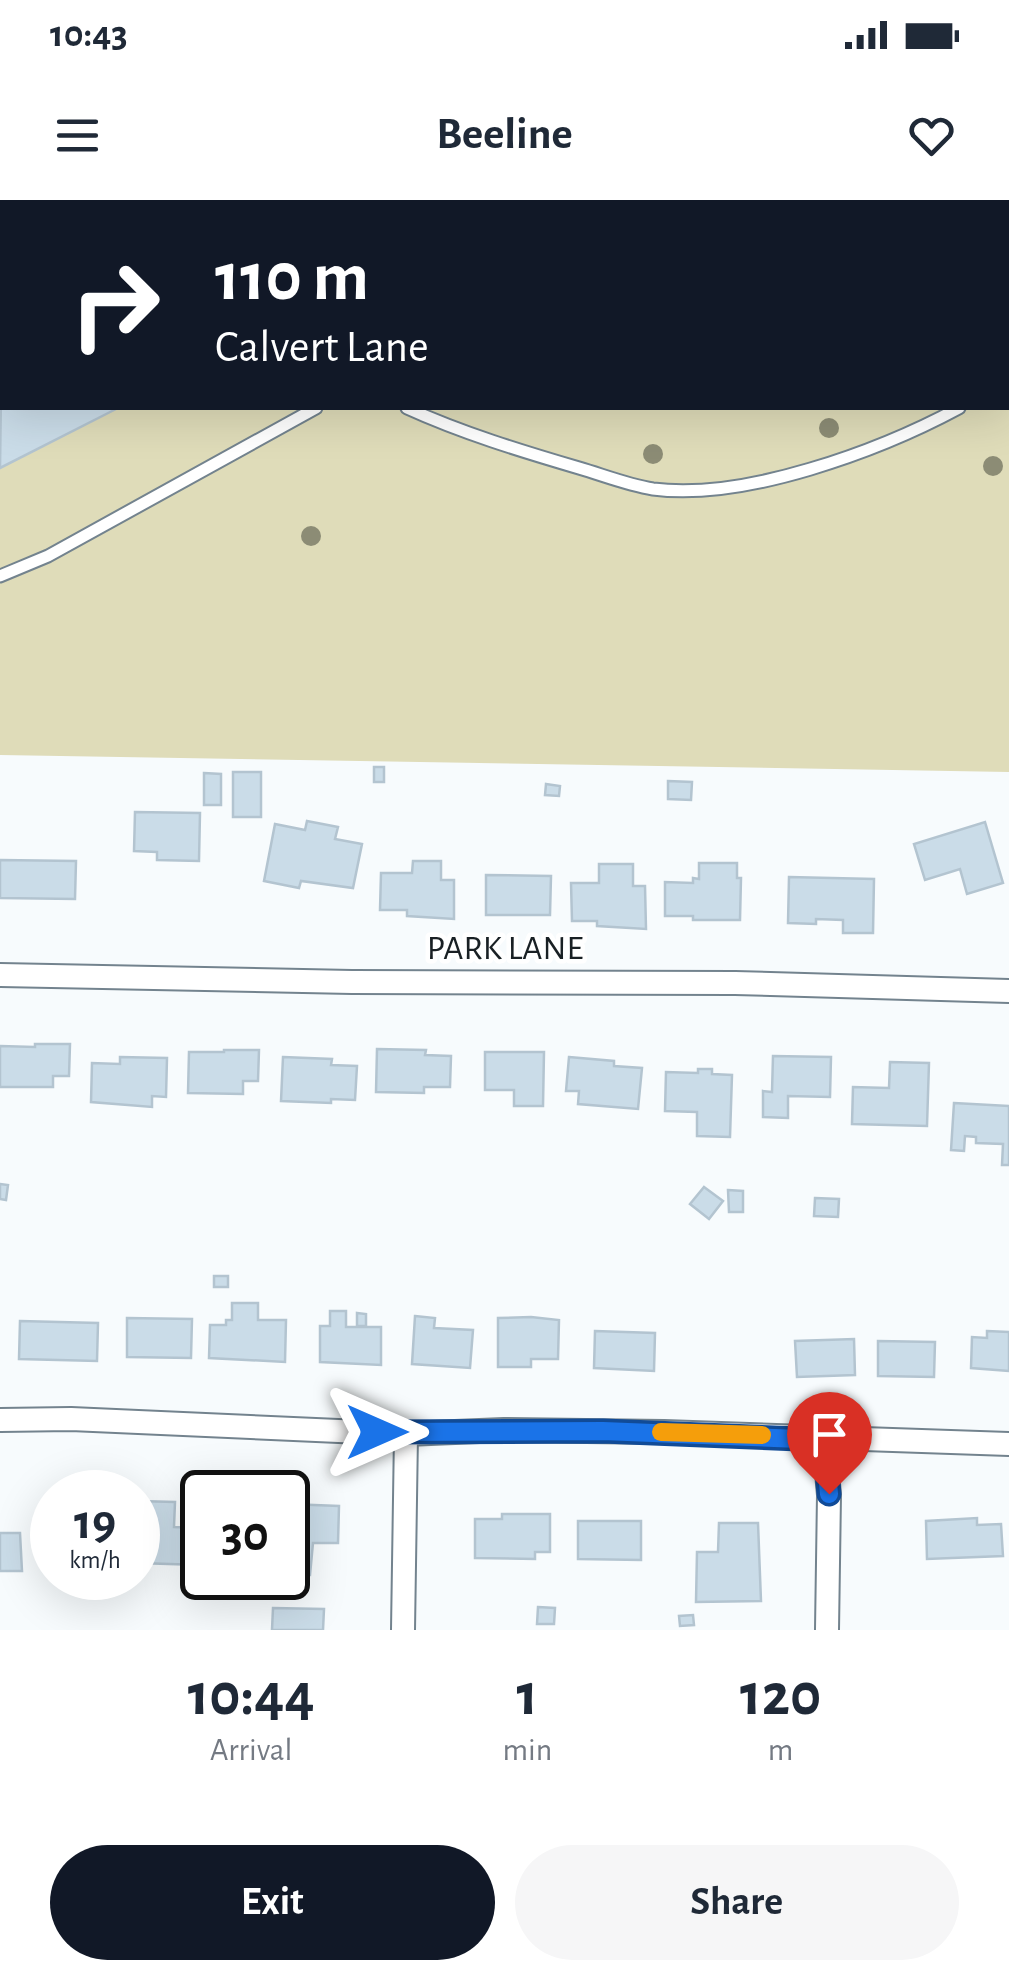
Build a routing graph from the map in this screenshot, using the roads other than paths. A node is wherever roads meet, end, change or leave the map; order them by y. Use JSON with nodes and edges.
{"nodes":[{"id":1,"x":312,"y":410,"type":"edge"},
{"id":2,"x":412,"y":410,"type":"edge"},
{"id":3,"x":955,"y":410,"type":"edge"},
{"id":4,"x":0,"y":576,"type":"edge"},
{"id":5,"x":0,"y":975,"type":"edge"},
{"id":6,"x":1009,"y":990,"type":"edge"},
{"id":7,"x":0,"y":1420,"type":"edge"},
{"id":8,"x":406,"y":1434,"type":"junction"},
{"id":9,"x":824,"y":1440,"type":"junction"},
{"id":10,"x":1009,"y":1444,"type":"edge"},
{"id":11,"x":403,"y":1630,"type":"edge"},
{"id":12,"x":828,"y":1630,"type":"edge"}],
"edges":[{"from":1,"to":4,"type":"lane"},
{"from":2,"to":3,"type":"lane"},
{"from":5,"to":6,"type":"street","name":"PARK LANE"},
{"from":7,"to":8,"type":"street"},
{"from":8,"to":9,"type":"street"},
{"from":8,"to":11,"type":"street"},
{"from":9,"to":10,"type":"street"},
{"from":9,"to":12,"type":"street"}]}
